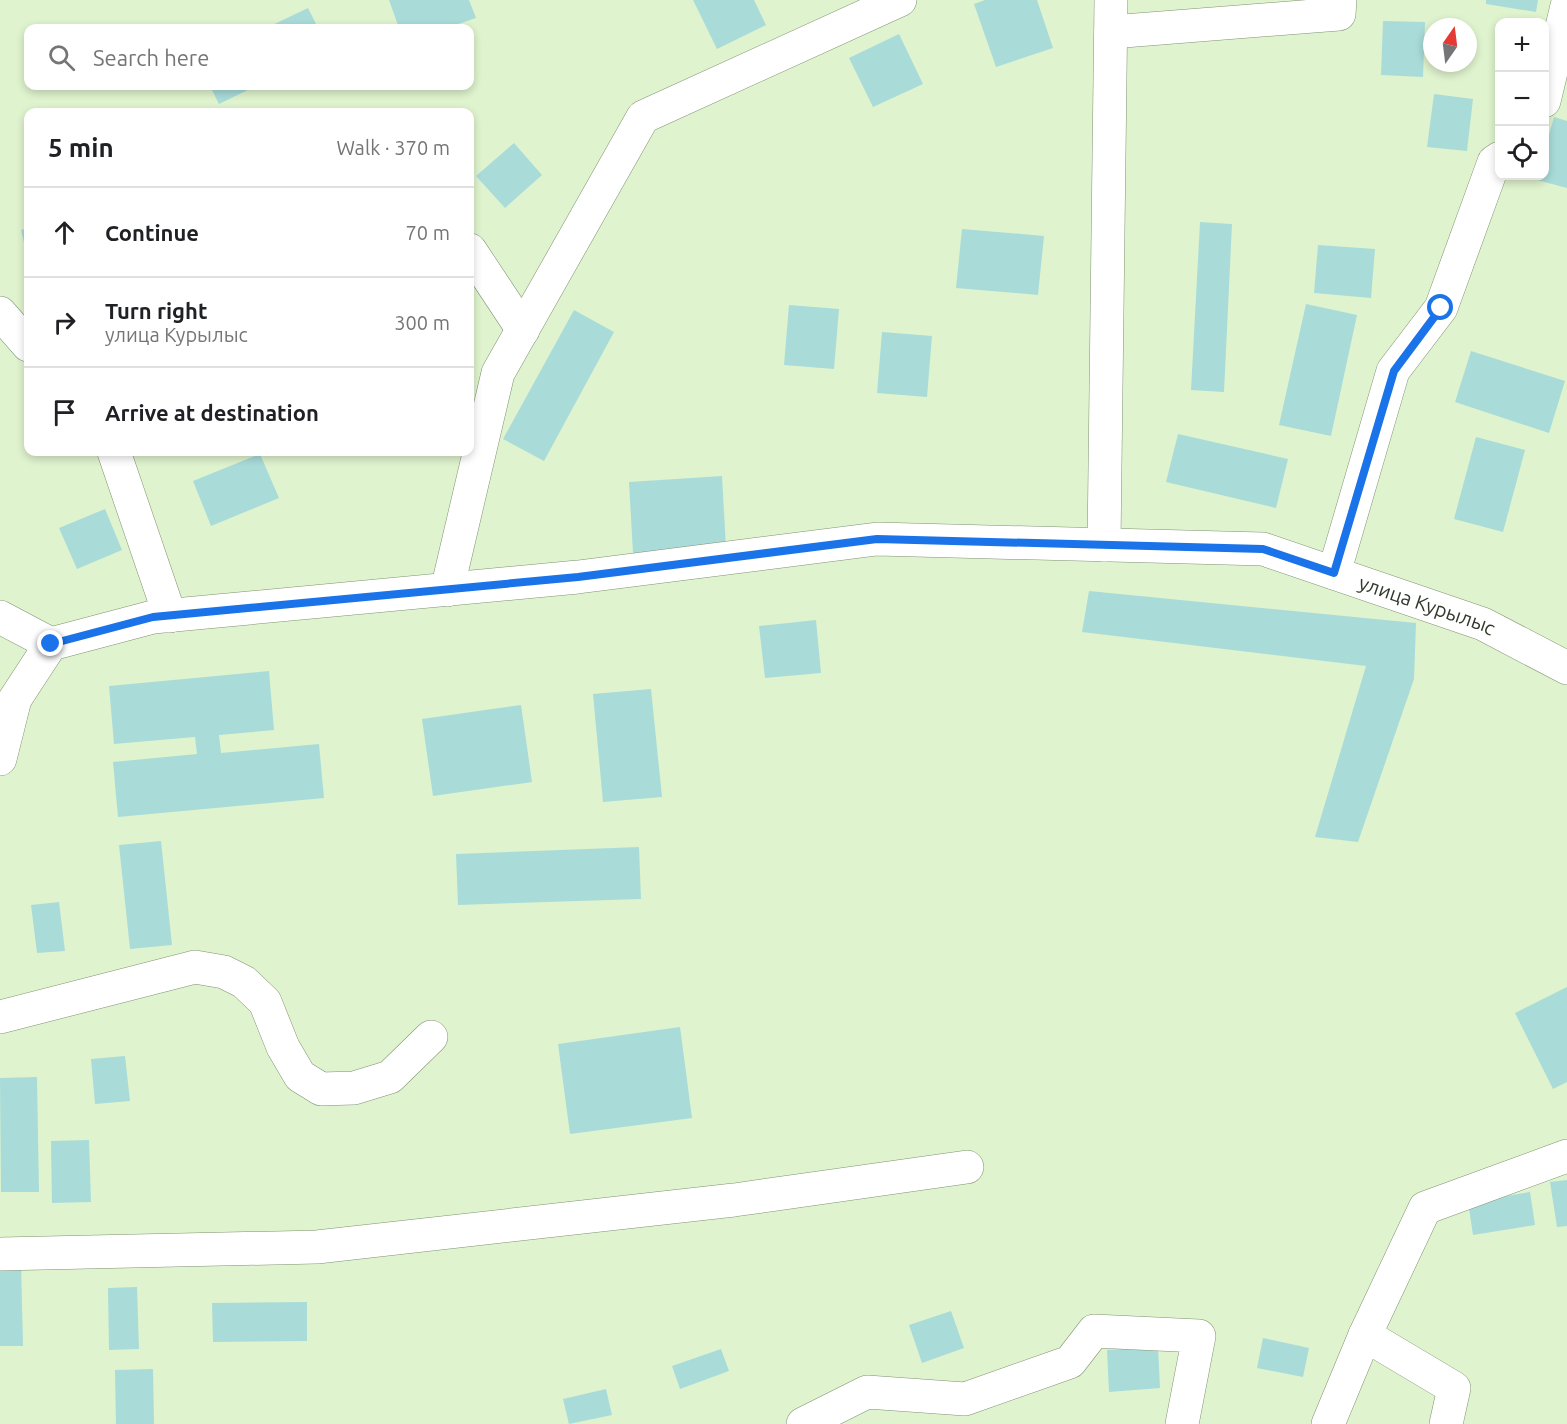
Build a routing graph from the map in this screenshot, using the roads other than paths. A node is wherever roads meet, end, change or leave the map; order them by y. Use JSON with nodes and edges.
{"nodes":[{"id":1,"x":900,"y":0,"type":"edge"},
{"id":2,"x":1340,"y":0,"type":"edge"},
{"id":3,"x":1567,"y":6,"type":"edge"},
{"id":4,"x":1111,"y":16,"type":"edge"},
{"id":5,"x":1549,"y":84,"type":"edge"},
{"id":6,"x":1495,"y":161,"type":"edge"},
{"id":7,"x":474,"y":256,"type":"edge"},
{"id":8,"x":0,"y":313,"type":"edge"},
{"id":9,"x":523,"y":330,"type":"junction"},
{"id":10,"x":24,"y":340,"type":"edge"},
{"id":11,"x":115,"y":456,"type":"edge"},
{"id":12,"x":1104,"y":545,"type":"junction"},
{"id":13,"x":1334,"y":573,"type":"junction"},
{"id":14,"x":447,"y":590,"type":"junction"},
{"id":15,"x":171,"y":616,"type":"junction"},
{"id":16,"x":0,"y":617,"type":"edge"},
{"id":17,"x":51,"y":644,"type":"junction"},
{"id":18,"x":1567,"y":668,"type":"edge"},
{"id":19,"x":0,"y":759,"type":"edge"},
{"id":20,"x":0,"y":1017,"type":"edge"},
{"id":21,"x":431,"y":1036,"type":"dead end"},
{"id":22,"x":1567,"y":1156,"type":"edge"},
{"id":23,"x":967,"y":1167,"type":"dead end"},
{"id":24,"x":0,"y":1254,"type":"edge"},
{"id":25,"x":1365,"y":1335,"type":"junction"},
{"id":26,"x":803,"y":1424,"type":"edge"},
{"id":27,"x":1182,"y":1424,"type":"edge"},
{"id":28,"x":1328,"y":1424,"type":"edge"},
{"id":29,"x":1446,"y":1424,"type":"edge"}],
"edges":[{"from":1,"to":9,"type":"street"},
{"from":2,"to":4,"type":"street"},
{"from":3,"to":5,"type":"street"},
{"from":4,"to":12,"type":"street"},
{"from":6,"to":13,"type":"street"},
{"from":7,"to":9,"type":"street"},
{"from":8,"to":10,"type":"street"},
{"from":9,"to":14,"type":"street"},
{"from":11,"to":15,"type":"street"},
{"from":12,"to":13,"type":"street","name":"улица Курылыс"},
{"from":12,"to":14,"type":"street","name":"улица Курылыс"},
{"from":13,"to":18,"type":"street","name":"улица Курылыс"},
{"from":14,"to":15,"type":"street","name":"улица Курылыс"},
{"from":15,"to":17,"type":"street","name":"улица Курылыс"},
{"from":16,"to":17,"type":"street"},
{"from":17,"to":19,"type":"street"},
{"from":20,"to":21,"type":"street"},
{"from":22,"to":25,"type":"street"},
{"from":23,"to":24,"type":"street"},
{"from":25,"to":28,"type":"street"},
{"from":25,"to":29,"type":"street"},
{"from":26,"to":27,"type":"street"}]}
